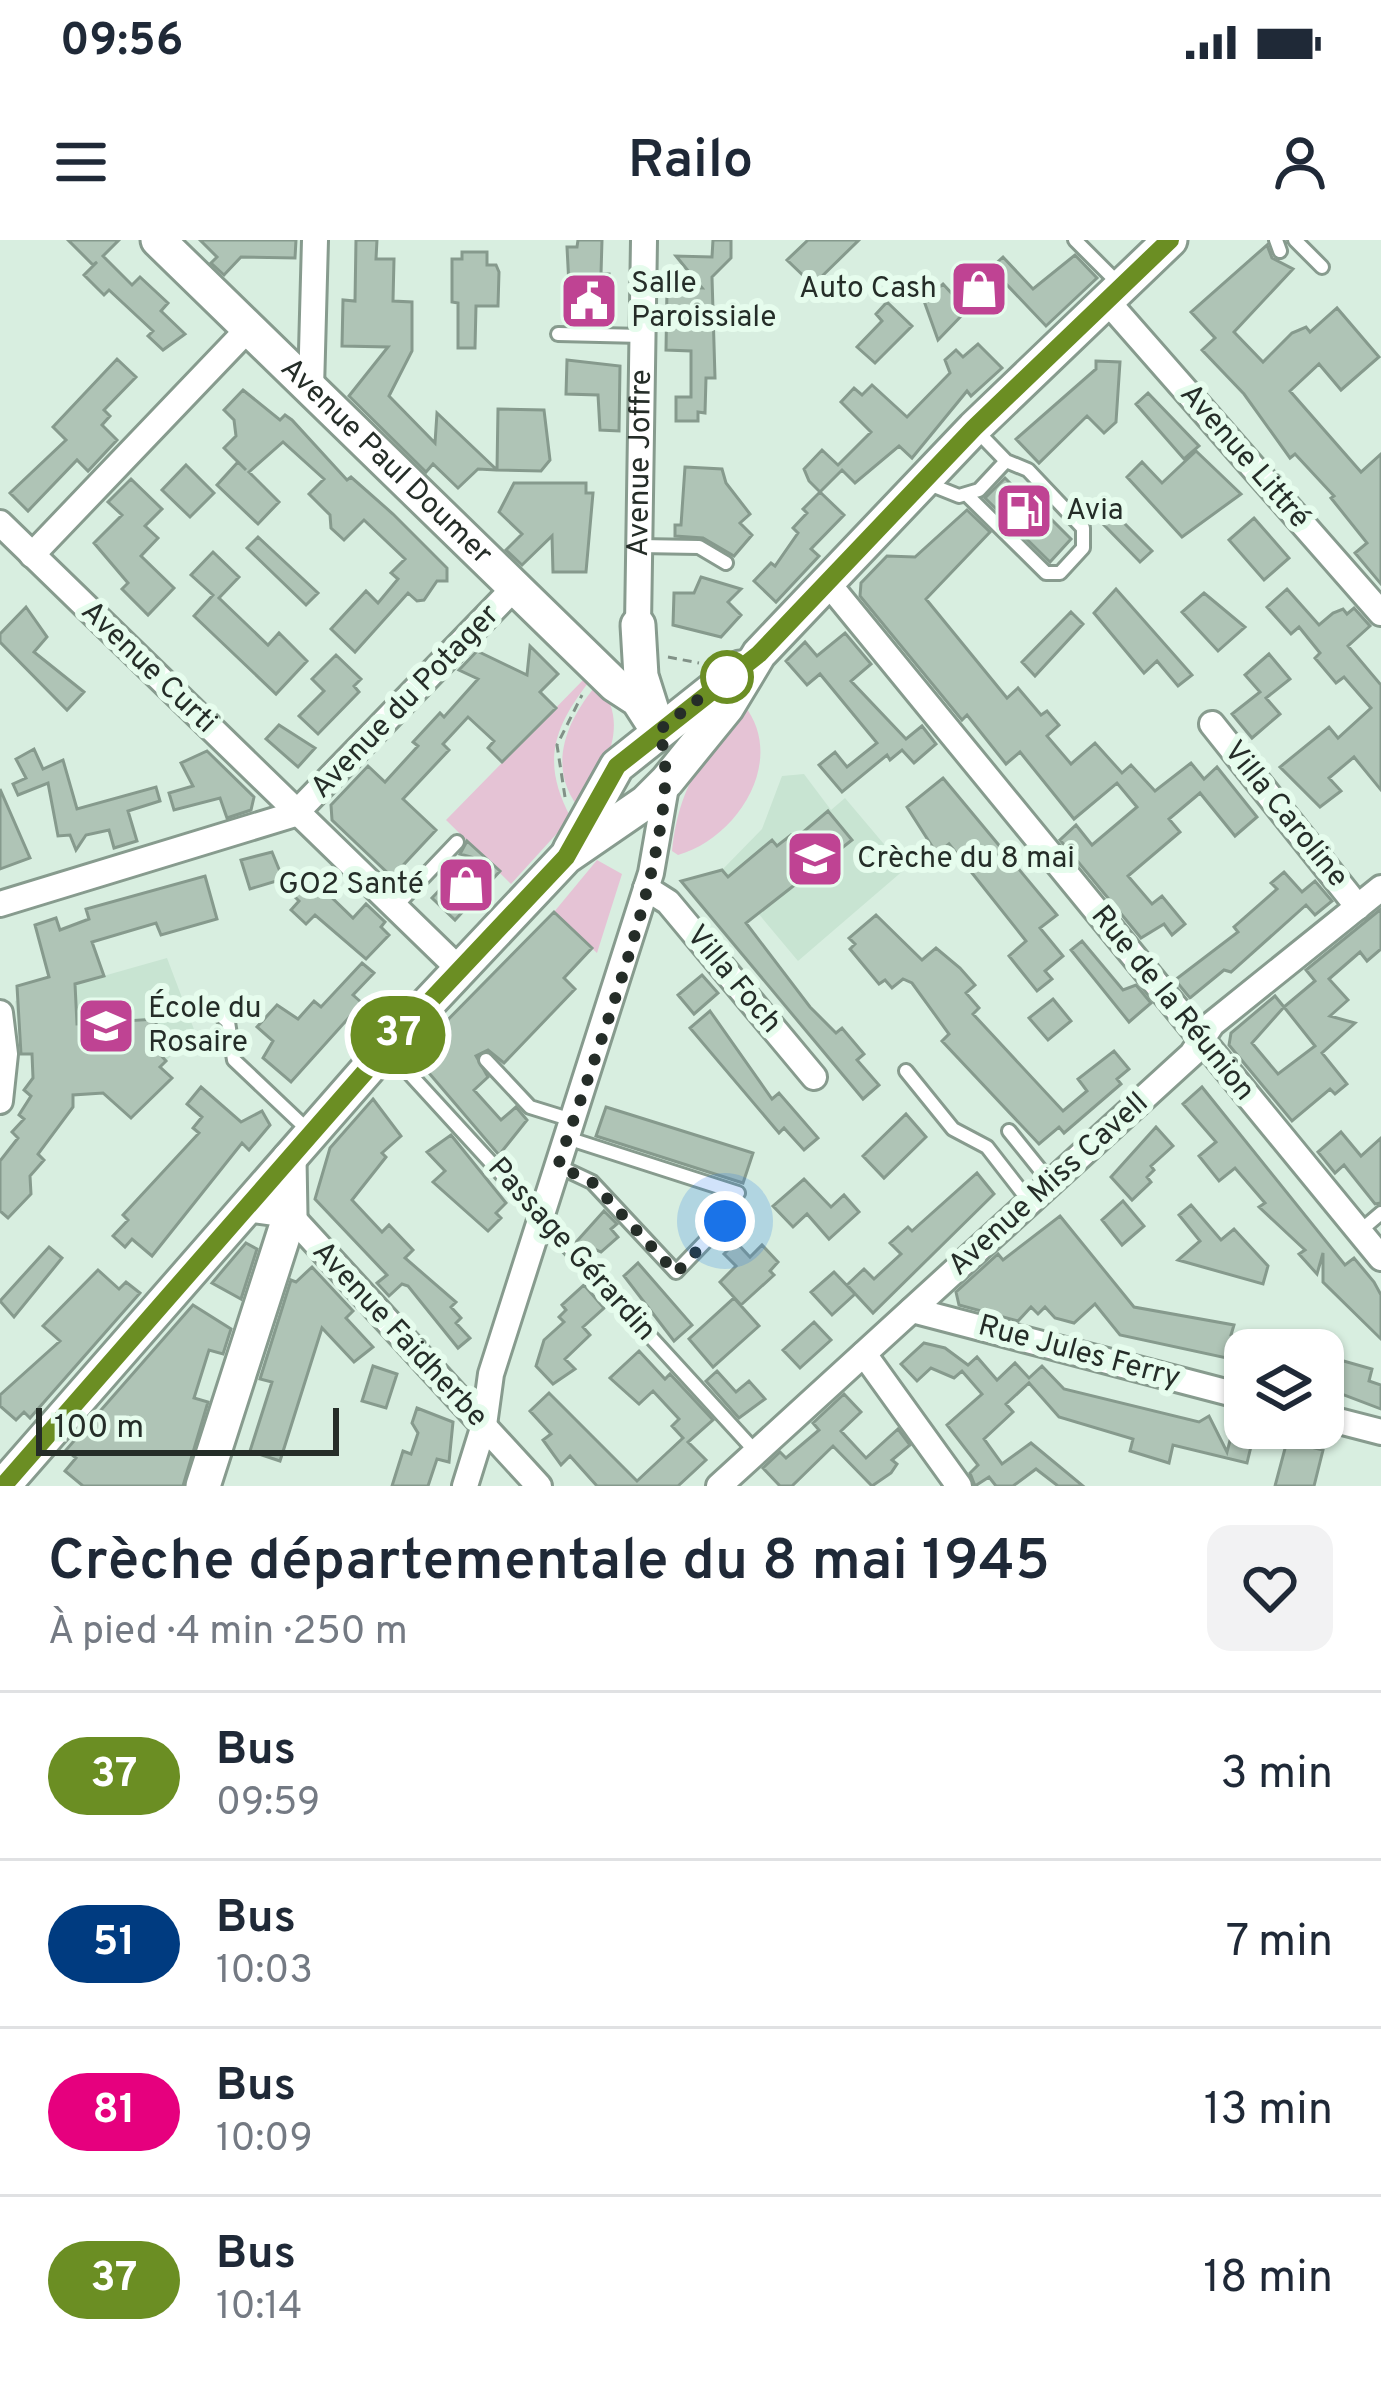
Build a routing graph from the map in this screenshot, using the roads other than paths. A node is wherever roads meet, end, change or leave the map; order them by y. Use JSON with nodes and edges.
{"nodes":[{"id":1,"x":158,"y":240,"type":"edge"},
{"id":2,"x":314,"y":240,"type":"edge"},
{"id":3,"x":644,"y":240,"type":"edge"},
{"id":4,"x":1075,"y":240,"type":"edge"},
{"id":5,"x":1295,"y":240,"type":"edge"},
{"id":6,"x":1161,"y":243,"type":"edge"},
{"id":7,"x":1322,"y":267,"type":"dead end"},
{"id":8,"x":1114,"y":294,"type":"junction"},
{"id":9,"x":249,"y":328,"type":"junction"},
{"id":10,"x":558,"y":334,"type":"dead end"},
{"id":11,"x":642,"y":336,"type":"junction"},
{"id":12,"x":311,"y":389,"type":"junction"},
{"id":13,"x":974,"y":428,"type":"junction"},
{"id":14,"x":1006,"y":460,"type":"junction"},
{"id":15,"x":923,"y":482,"type":"junction"},
{"id":16,"x":966,"y":494,"type":"junction"},
{"id":17,"x":0,"y":523,"type":"edge"},
{"id":18,"x":639,"y":546,"type":"junction"},
{"id":19,"x":32,"y":554,"type":"junction"},
{"id":20,"x":726,"y":563,"type":"dead end"},
{"id":21,"x":827,"y":582,"type":"junction"},
{"id":22,"x":515,"y":587,"type":"junction"},
{"id":23,"x":1381,"y":613,"type":"edge"},
{"id":24,"x":638,"y":625,"type":"junction"},
{"id":25,"x":759,"y":654,"type":"junction"},
{"id":26,"x":600,"y":681,"type":"junction"},
{"id":27,"x":1212,"y":724,"type":"dead end"},
{"id":28,"x":658,"y":731,"type":"junction"},
{"id":29,"x":667,"y":781,"type":"junction"},
{"id":30,"x":615,"y":791,"type":"junction"},
{"id":31,"x":296,"y":814,"type":"junction"},
{"id":32,"x":457,"y":842,"type":"dead end"},
{"id":33,"x":649,"y":880,"type":"junction"},
{"id":34,"x":1381,"y":888,"type":"edge"},
{"id":35,"x":0,"y":904,"type":"edge"},
{"id":36,"x":1358,"y":907,"type":"junction"},
{"id":37,"x":394,"y":908,"type":"junction"},
{"id":38,"x":460,"y":970,"type":"junction"},
{"id":39,"x":191,"y":1007,"type":"dead end"},
{"id":40,"x":0,"y":1013,"type":"edge"},
{"id":41,"x":1201,"y":1041,"type":"junction"},
{"id":42,"x":386,"y":1048,"type":"junction"},
{"id":43,"x":486,"y":1060,"type":"dead end"},
{"id":44,"x":906,"y":1071,"type":"dead end"},
{"id":45,"x":814,"y":1077,"type":"dead end"},
{"id":46,"x":0,"y":1101,"type":"edge"},
{"id":47,"x":570,"y":1129,"type":"junction"},
{"id":48,"x":1009,"y":1131,"type":"dead end"},
{"id":49,"x":311,"y":1133,"type":"junction"},
{"id":50,"x":289,"y":1160,"type":"junction"},
{"id":51,"x":558,"y":1166,"type":"junction"},
{"id":52,"x":1051,"y":1184,"type":"junction"},
{"id":53,"x":738,"y":1193,"type":"dead end"},
{"id":54,"x":1030,"y":1202,"type":"junction"},
{"id":55,"x":246,"y":1209,"type":"junction"},
{"id":56,"x":1381,"y":1213,"type":"edge"},
{"id":57,"x":290,"y":1215,"type":"junction"},
{"id":58,"x":541,"y":1219,"type":"junction"},
{"id":59,"x":725,"y":1221,"type":"dead end"},
{"id":60,"x":1359,"y":1232,"type":"junction"},
{"id":61,"x":1381,"y":1258,"type":"edge"},
{"id":62,"x":912,"y":1310,"type":"junction"},
{"id":63,"x":864,"y":1354,"type":"junction"},
{"id":64,"x":1224,"y":1392,"type":"edge"},
{"id":65,"x":1344,"y":1422,"type":"edge"},
{"id":66,"x":484,"y":1425,"type":"junction"},
{"id":67,"x":1381,"y":1432,"type":"edge"},
{"id":68,"x":756,"y":1452,"type":"junction"},
{"id":69,"x":3,"y":1486,"type":"edge"},
{"id":70,"x":203,"y":1486,"type":"edge"},
{"id":71,"x":465,"y":1486,"type":"edge"},
{"id":72,"x":539,"y":1486,"type":"edge"},
{"id":73,"x":719,"y":1486,"type":"edge"},
{"id":74,"x":959,"y":1486,"type":"edge"}],
"edges":[{"from":1,"to":9,"type":"main road","name":"Avenue Paul Doumer"},
{"from":2,"to":12,"type":"street"},
{"from":3,"to":11,"type":"street","name":"Avenue Joffre"},
{"from":4,"to":8,"type":"lane"},
{"from":5,"to":7,"type":"lane"},
{"from":6,"to":8,"type":"main road"},
{"from":8,"to":13,"type":"main road"},
{"from":8,"to":23,"type":"street","name":"Avenue Littré"},
{"from":9,"to":12,"type":"main road","name":"Avenue Paul Doumer"},
{"from":9,"to":19,"type":"street"},
{"from":10,"to":11,"type":"lane"},
{"from":11,"to":18,"type":"street","name":"Avenue Joffre"},
{"from":12,"to":22,"type":"main road","name":"Avenue Paul Doumer"},
{"from":13,"to":14,"type":"lane"},
{"from":13,"to":15,"type":"main road"},
{"from":14,"to":16,"type":"lane"},
{"from":14,"to":16,"type":"lane"},
{"from":15,"to":16,"type":"lane"},
{"from":15,"to":21,"type":"main road"},
{"from":17,"to":19,"type":"street","name":"Avenue Curti"},
{"from":18,"to":20,"type":"lane"},
{"from":18,"to":24,"type":"street","name":"Avenue Joffre"},
{"from":19,"to":31,"type":"street","name":"Avenue Curti"},
{"from":21,"to":25,"type":"main road"},
{"from":21,"to":41,"type":"street","name":"Rue de la Réunion"},
{"from":22,"to":26,"type":"main road","name":"Avenue Paul Doumer"},
{"from":22,"to":31,"type":"street","name":"Avenue du Potager"},
{"from":24,"to":26,"type":"main road"},
{"from":24,"to":28,"type":"main road"},
{"from":25,"to":28,"type":"main road"},
{"from":25,"to":29,"type":"main road"},
{"from":26,"to":28,"type":"main road","name":"Avenue Paul Doumer"},
{"from":26,"to":30,"type":"main road"},
{"from":27,"to":36,"type":"street","name":"Villa Caroline"},
{"from":28,"to":29,"type":"main road"},
{"from":28,"to":30,"type":"main road"},
{"from":29,"to":30,"type":"main road"},
{"from":29,"to":33,"type":"street"},
{"from":30,"to":33,"type":"street"},
{"from":30,"to":38,"type":"main road"},
{"from":31,"to":35,"type":"street"},
{"from":31,"to":37,"type":"street","name":"Avenue Curti"},
{"from":32,"to":37,"type":"lane"},
{"from":33,"to":45,"type":"street","name":"Villa Foch"},
{"from":33,"to":47,"type":"street"},
{"from":34,"to":36,"type":"street","name":"Avenue Miss Cavell"},
{"from":36,"to":41,"type":"street","name":"Avenue Miss Cavell"},
{"from":37,"to":38,"type":"street","name":"Avenue Curti"},
{"from":38,"to":42,"type":"main road"},
{"from":39,"to":49,"type":"lane"},
{"from":40,"to":46,"type":"street"},
{"from":41,"to":52,"type":"street","name":"Avenue Miss Cavell"},
{"from":41,"to":60,"type":"street","name":"Rue de la Réunion"},
{"from":42,"to":49,"type":"main road"},
{"from":42,"to":58,"type":"lane","name":"Passage Gérardin"},
{"from":43,"to":47,"type":"lane"},
{"from":44,"to":54,"type":"lane"},
{"from":47,"to":51,"type":"street"},
{"from":47,"to":53,"type":"lane"},
{"from":48,"to":52,"type":"lane"},
{"from":49,"to":50,"type":"main road"},
{"from":50,"to":55,"type":"main road"},
{"from":50,"to":57,"type":"main road"},
{"from":51,"to":58,"type":"street"},
{"from":51,"to":59,"type":"lane"},
{"from":52,"to":54,"type":"street","name":"Avenue Miss Cavell"},
{"from":54,"to":62,"type":"street","name":"Avenue Miss Cavell"},
{"from":55,"to":57,"type":"street","name":"Avenue Faidherbe"},
{"from":55,"to":69,"type":"main road"},
{"from":56,"to":60,"type":"lane"},
{"from":57,"to":66,"type":"street","name":"Avenue Faidherbe"},
{"from":57,"to":70,"type":"main road"},
{"from":58,"to":66,"type":"street"},
{"from":58,"to":68,"type":"lane","name":"Passage Gérardin"},
{"from":60,"to":61,"type":"street","name":"Rue de la Réunion"},
{"from":62,"to":63,"type":"street","name":"Avenue Miss Cavell"},
{"from":62,"to":64,"type":"street","name":"Rue Jules Ferry"},
{"from":63,"to":68,"type":"street","name":"Avenue Miss Cavell"},
{"from":63,"to":74,"type":"street"},
{"from":65,"to":67,"type":"street"},
{"from":66,"to":71,"type":"street"},
{"from":66,"to":72,"type":"street","name":"Avenue Faidherbe"},
{"from":68,"to":73,"type":"street","name":"Avenue Miss Cavell"}]}
